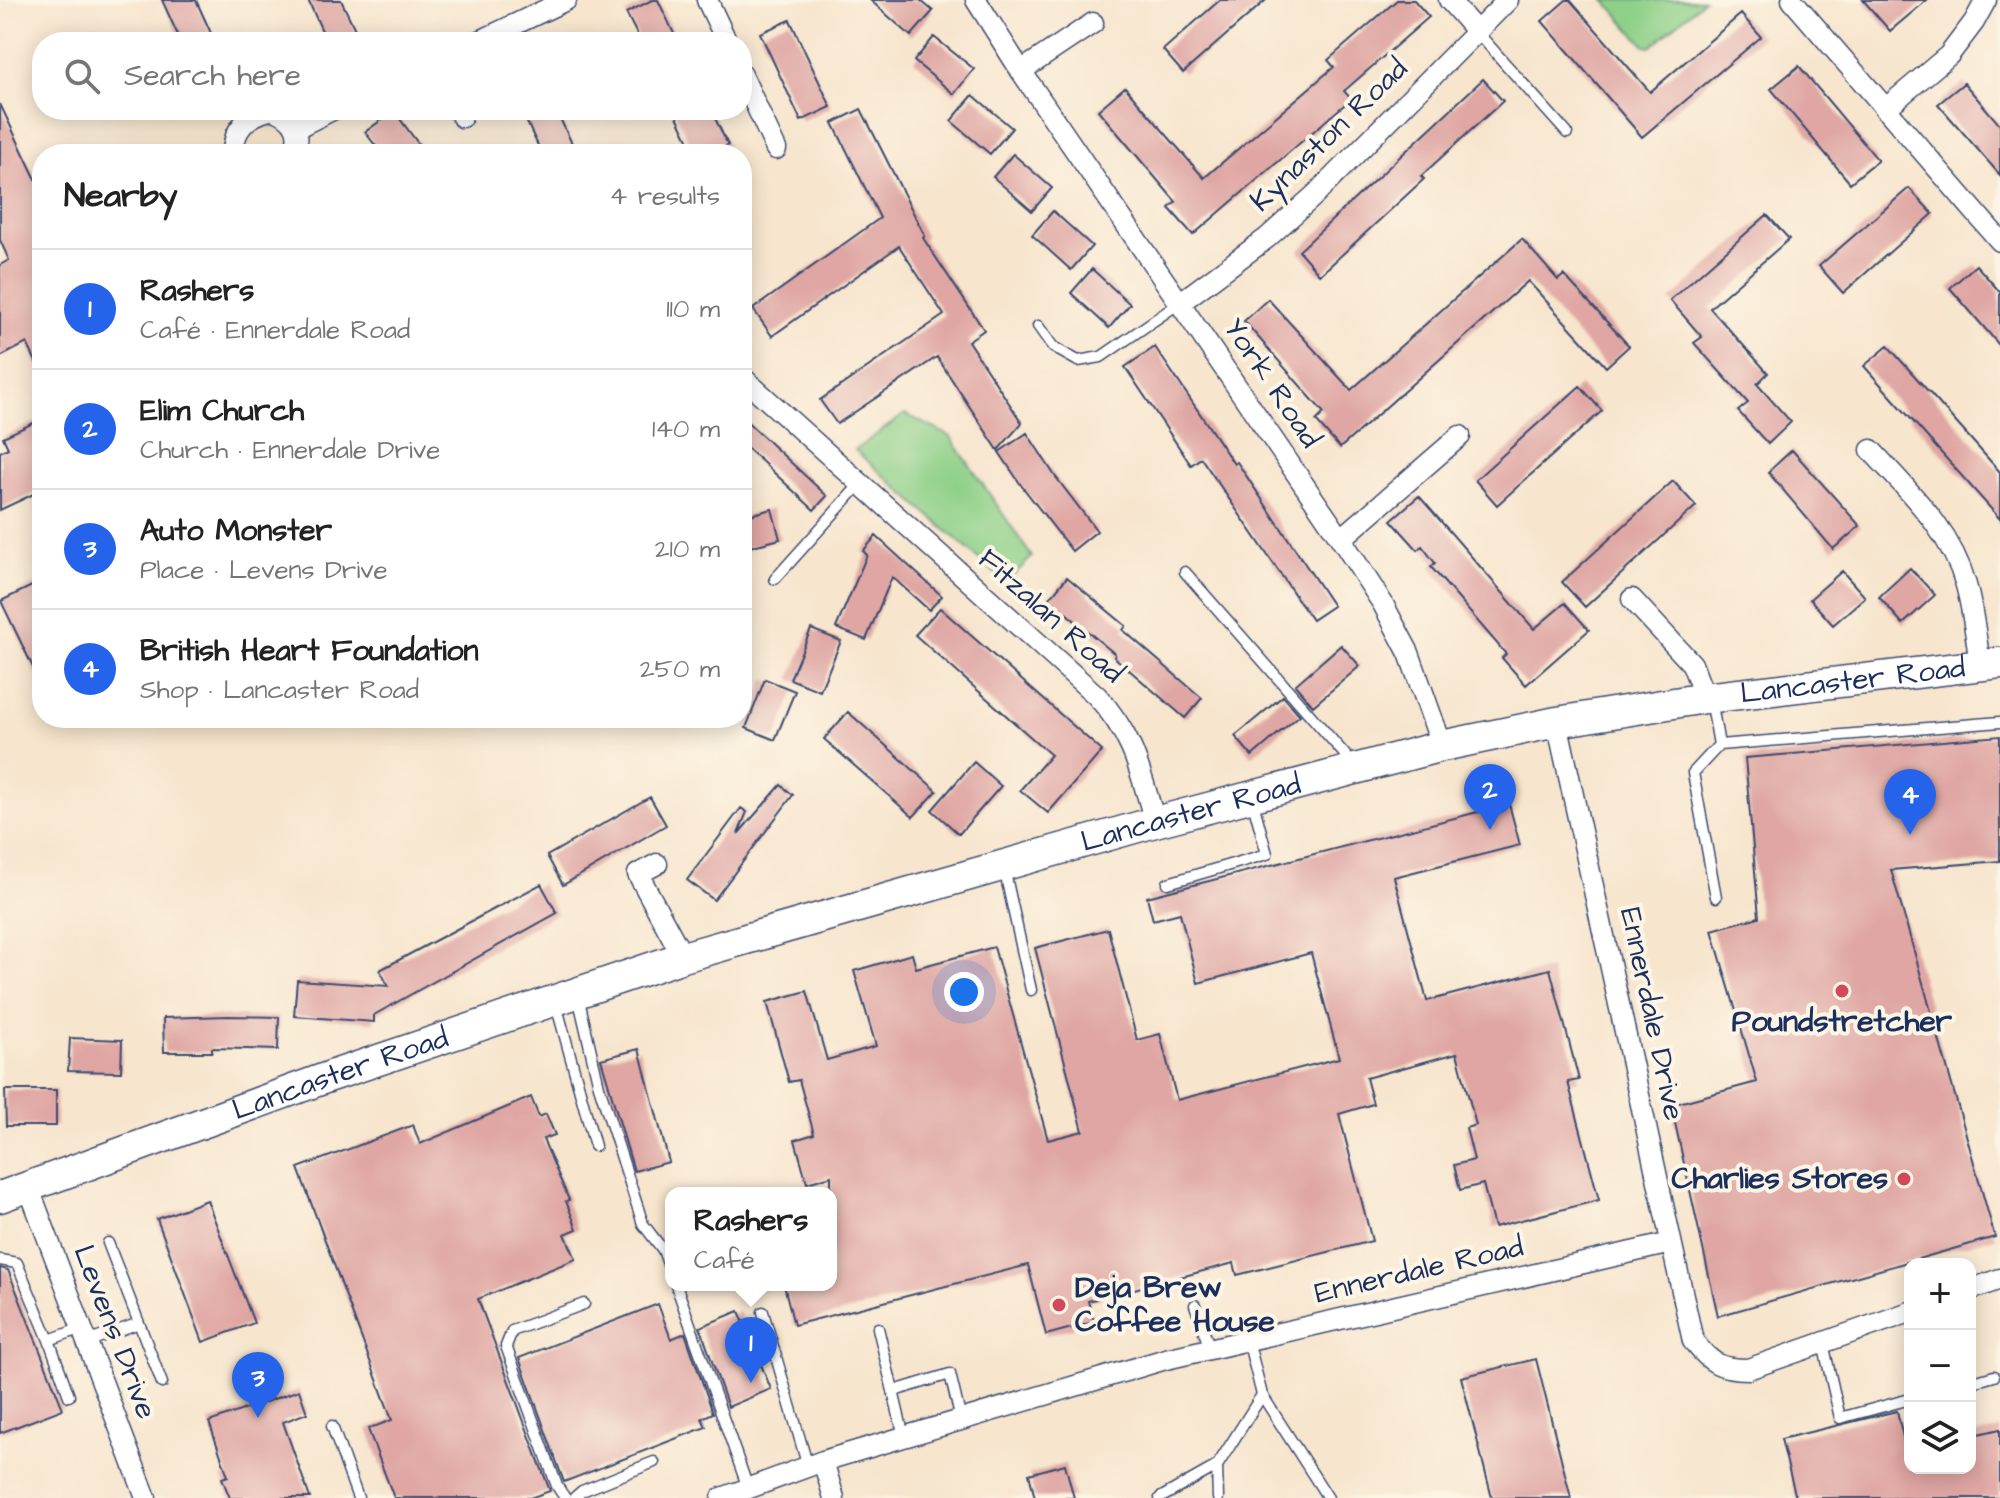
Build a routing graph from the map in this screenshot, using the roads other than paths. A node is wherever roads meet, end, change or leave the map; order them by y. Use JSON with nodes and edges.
{"nodes":[{"id":1,"x":566,"y":0,"type":"edge"},
{"id":2,"x":707,"y":0,"type":"edge"},
{"id":3,"x":976,"y":0,"type":"edge"},
{"id":4,"x":1449,"y":0,"type":"edge"},
{"id":5,"x":1508,"y":0,"type":"edge"},
{"id":6,"x":1792,"y":0,"type":"edge"},
{"id":7,"x":1988,"y":7,"type":"edge"},
{"id":8,"x":1093,"y":23,"type":"dead end"},
{"id":9,"x":499,"y":32,"type":"edge"},
{"id":10,"x":722,"y":32,"type":"edge"},
{"id":11,"x":1477,"y":32,"type":"junction"},
{"id":12,"x":1021,"y":71,"type":"junction"},
{"id":13,"x":752,"y":97,"type":"edge"},
{"id":14,"x":1885,"y":109,"type":"junction"},
{"id":15,"x":246,"y":120,"type":"edge"},
{"id":16,"x":292,"y":120,"type":"edge"},
{"id":17,"x":312,"y":120,"type":"edge"},
{"id":18,"x":296,"y":128,"type":"junction"},
{"id":19,"x":1567,"y":133,"type":"dead end"},
{"id":20,"x":233,"y":144,"type":"edge"},
{"id":21,"x":297,"y":144,"type":"edge"},
{"id":22,"x":776,"y":149,"type":"dead end"},
{"id":23,"x":2000,"y":241,"type":"edge"},
{"id":24,"x":1181,"y":302,"type":"junction"},
{"id":25,"x":1038,"y":326,"type":"dead end"},
{"id":26,"x":752,"y":386,"type":"edge"},
{"id":27,"x":1460,"y":436,"type":"dead end"},
{"id":28,"x":1871,"y":450,"type":"dead end"},
{"id":29,"x":861,"y":483,"type":"junction"},
{"id":30,"x":1341,"y":539,"type":"junction"},
{"id":31,"x":1185,"y":572,"type":"dead end"},
{"id":32,"x":775,"y":579,"type":"dead end"},
{"id":33,"x":1632,"y":599,"type":"dead end"},
{"id":34,"x":1990,"y":663,"type":"edge"},
{"id":35,"x":1708,"y":697,"type":"junction"},
{"id":36,"x":1557,"y":722,"type":"junction"},
{"id":37,"x":2000,"y":722,"type":"edge"},
{"id":38,"x":1719,"y":745,"type":"junction"},
{"id":39,"x":1442,"y":746,"type":"junction"},
{"id":40,"x":1358,"y":769,"type":"junction"},
{"id":41,"x":1252,"y":797,"type":"junction"},
{"id":42,"x":1155,"y":822,"type":"junction"},
{"id":43,"x":657,"y":864,"type":"dead end"},
{"id":44,"x":1003,"y":866,"type":"junction"},
{"id":45,"x":1168,"y":883,"type":"dead end"},
{"id":46,"x":1716,"y":897,"type":"dead end"},
{"id":47,"x":683,"y":957,"type":"junction"},
{"id":48,"x":1031,"y":990,"type":"dead end"},
{"id":49,"x":566,"y":998,"type":"junction"},
{"id":50,"x":595,"y":1146,"type":"dead end"},
{"id":51,"x":28,"y":1186,"type":"junction"},
{"id":52,"x":0,"y":1197,"type":"edge"},
{"id":53,"x":108,"y":1243,"type":"dead end"},
{"id":54,"x":1671,"y":1243,"type":"junction"},
{"id":55,"x":665,"y":1256,"type":"edge"},
{"id":56,"x":0,"y":1260,"type":"edge"},
{"id":57,"x":2000,"y":1279,"type":"edge"},
{"id":58,"x":1976,"y":1288,"type":"edge"},
{"id":59,"x":678,"y":1291,"type":"edge"},
{"id":60,"x":584,"y":1304,"type":"dead end"},
{"id":61,"x":1195,"y":1305,"type":"dead end"},
{"id":62,"x":763,"y":1312,"type":"dead end"},
{"id":63,"x":1904,"y":1314,"type":"edge"},
{"id":64,"x":139,"y":1323,"type":"junction"},
{"id":65,"x":878,"y":1328,"type":"dead end"},
{"id":66,"x":84,"y":1335,"type":"junction"},
{"id":67,"x":49,"y":1340,"type":"junction"},
{"id":68,"x":1248,"y":1340,"type":"junction"},
{"id":69,"x":1823,"y":1343,"type":"junction"},
{"id":70,"x":1210,"y":1349,"type":"junction"},
{"id":71,"x":1994,"y":1376,"type":"dead end"},
{"id":72,"x":1976,"y":1381,"type":"edge"},
{"id":73,"x":162,"y":1383,"type":"dead end"},
{"id":74,"x":894,"y":1391,"type":"junction"},
{"id":75,"x":1262,"y":1395,"type":"junction"},
{"id":76,"x":69,"y":1396,"type":"dead end"},
{"id":77,"x":1904,"y":1401,"type":"edge"},
{"id":78,"x":961,"y":1420,"type":"junction"},
{"id":79,"x":332,"y":1426,"type":"dead end"},
{"id":80,"x":904,"y":1437,"type":"junction"},
{"id":81,"x":654,"y":1462,"type":"dead end"},
{"id":82,"x":815,"y":1464,"type":"junction"},
{"id":83,"x":1217,"y":1466,"type":"junction"},
{"id":84,"x":748,"y":1488,"type":"junction"},
{"id":85,"x":146,"y":1498,"type":"edge"},
{"id":86,"x":358,"y":1498,"type":"edge"},
{"id":87,"x":565,"y":1498,"type":"edge"},
{"id":88,"x":574,"y":1498,"type":"edge"},
{"id":89,"x":722,"y":1498,"type":"edge"},
{"id":90,"x":834,"y":1498,"type":"edge"},
{"id":91,"x":1160,"y":1498,"type":"edge"},
{"id":92,"x":1218,"y":1498,"type":"edge"},
{"id":93,"x":1328,"y":1498,"type":"edge"}],
"edges":[{"from":1,"to":9,"type":"street"},
{"from":2,"to":10,"type":"street"},
{"from":3,"to":12,"type":"street","name":"York Road"},
{"from":4,"to":11,"type":"street"},
{"from":5,"to":11,"type":"street","name":"Kynaston Road"},
{"from":6,"to":14,"type":"street"},
{"from":7,"to":14,"type":"street"},
{"from":8,"to":12,"type":"street"},
{"from":11,"to":19,"type":"lane"},
{"from":11,"to":24,"type":"street","name":"Kynaston Road"},
{"from":12,"to":24,"type":"street","name":"York Road"},
{"from":13,"to":22,"type":"street"},
{"from":14,"to":23,"type":"street"},
{"from":15,"to":20,"type":"street"},
{"from":16,"to":18,"type":"street"},
{"from":17,"to":18,"type":"street"},
{"from":18,"to":21,"type":"street"},
{"from":24,"to":25,"type":"lane"},
{"from":24,"to":30,"type":"street","name":"York Road"},
{"from":26,"to":29,"type":"street","name":"Fitzalan Road"},
{"from":27,"to":30,"type":"street"},
{"from":28,"to":34,"type":"street"},
{"from":29,"to":32,"type":"lane"},
{"from":29,"to":42,"type":"street","name":"Fitzalan Road"},
{"from":30,"to":39,"type":"street","name":"York Road"},
{"from":31,"to":40,"type":"lane"},
{"from":33,"to":35,"type":"street","name":"Lancaster Road"},
{"from":34,"to":35,"type":"street","name":"Lancaster Road"},
{"from":35,"to":36,"type":"street","name":"Lancaster Road"},
{"from":35,"to":38,"type":"lane"},
{"from":36,"to":39,"type":"street","name":"Lancaster Road"},
{"from":36,"to":54,"type":"street","name":"Ennerdale Drive"},
{"from":37,"to":38,"type":"lane"},
{"from":38,"to":46,"type":"lane"},
{"from":39,"to":40,"type":"street","name":"Lancaster Road"},
{"from":40,"to":41,"type":"street","name":"Lancaster Road"},
{"from":41,"to":42,"type":"street","name":"Lancaster Road"},
{"from":41,"to":45,"type":"lane"},
{"from":42,"to":44,"type":"street","name":"Lancaster Road"},
{"from":43,"to":47,"type":"street"},
{"from":44,"to":47,"type":"street","name":"Lancaster Road"},
{"from":44,"to":48,"type":"lane"},
{"from":47,"to":49,"type":"street","name":"Lancaster Road"},
{"from":49,"to":50,"type":"lane"},
{"from":49,"to":51,"type":"street","name":"Lancaster Road"},
{"from":49,"to":55,"type":"lane"},
{"from":51,"to":52,"type":"street","name":"Lancaster Road"},
{"from":51,"to":66,"type":"street","name":"Levens Drive"},
{"from":53,"to":64,"type":"lane"},
{"from":54,"to":68,"type":"street","name":"Ennerdale Road"},
{"from":54,"to":69,"type":"street","name":"Ennerdale Drive"},
{"from":56,"to":67,"type":"lane"},
{"from":57,"to":58,"type":"street"},
{"from":59,"to":84,"type":"lane"},
{"from":60,"to":87,"type":"lane"},
{"from":61,"to":70,"type":"lane"},
{"from":62,"to":82,"type":"lane"},
{"from":63,"to":69,"type":"street"},
{"from":64,"to":66,"type":"lane"},
{"from":64,"to":73,"type":"lane"},
{"from":65,"to":74,"type":"lane"},
{"from":66,"to":67,"type":"lane"},
{"from":66,"to":85,"type":"street","name":"Levens Drive"},
{"from":67,"to":76,"type":"lane"},
{"from":68,"to":70,"type":"street","name":"Ennerdale Road"},
{"from":68,"to":75,"type":"lane"},
{"from":69,"to":77,"type":"lane"},
{"from":70,"to":78,"type":"street","name":"Ennerdale Road"},
{"from":71,"to":72,"type":"lane"},
{"from":74,"to":78,"type":"lane"},
{"from":74,"to":80,"type":"lane"},
{"from":75,"to":83,"type":"lane"},
{"from":75,"to":93,"type":"lane"},
{"from":78,"to":80,"type":"street","name":"Ennerdale Road"},
{"from":79,"to":86,"type":"lane"},
{"from":80,"to":82,"type":"street","name":"Ennerdale Road"},
{"from":81,"to":88,"type":"lane"},
{"from":82,"to":84,"type":"street","name":"Ennerdale Road"},
{"from":82,"to":90,"type":"street"},
{"from":83,"to":91,"type":"lane"},
{"from":83,"to":92,"type":"lane"},
{"from":84,"to":89,"type":"street","name":"Ennerdale Road"}]}
